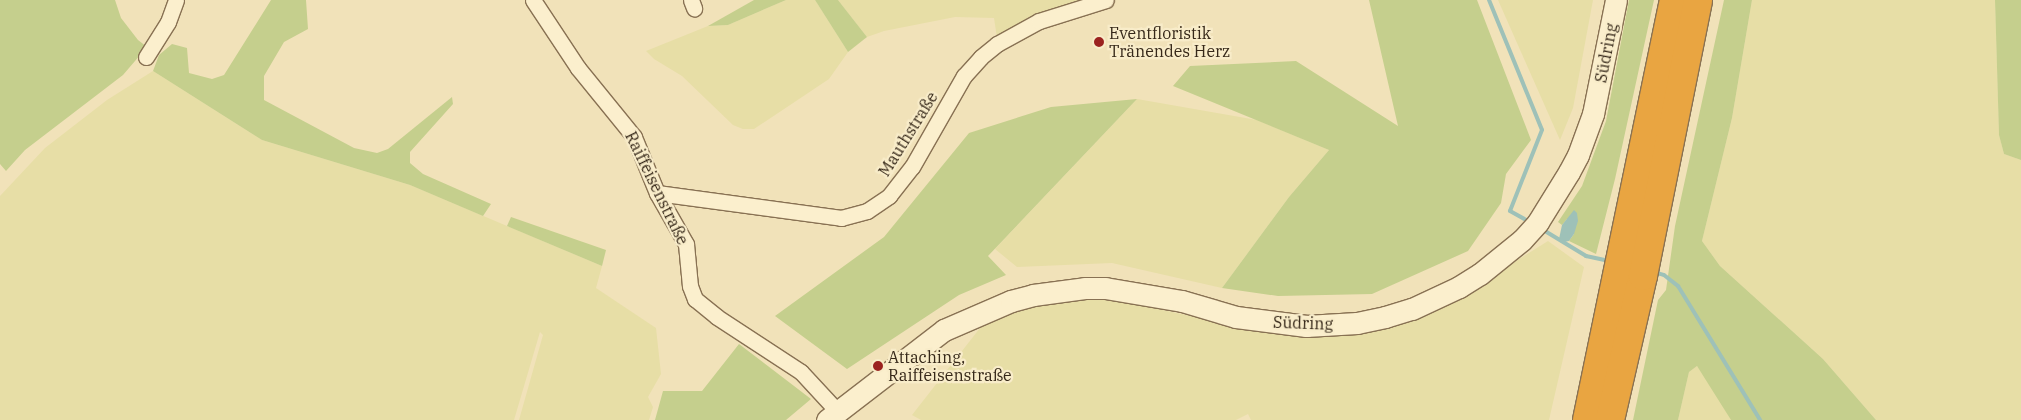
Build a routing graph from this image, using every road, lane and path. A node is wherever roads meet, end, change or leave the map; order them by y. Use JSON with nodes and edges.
{"nodes":[{"id":1,"x":176,"y":0,"type":"edge"},
{"id":2,"x":532,"y":0,"type":"edge"},
{"id":3,"x":1106,"y":0,"type":"edge"},
{"id":4,"x":1616,"y":0,"type":"edge"},
{"id":5,"x":1674,"y":0,"type":"edge"},
{"id":6,"x":1698,"y":0,"type":"edge"},
{"id":7,"x":146,"y":58,"type":"dead end"},
{"id":8,"x":657,"y":193,"type":"junction"},
{"id":9,"x":1633,"y":265,"type":"junction"},
{"id":10,"x":832,"y":416,"type":"edge"},
{"id":11,"x":1587,"y":420,"type":"edge"},
{"id":12,"x":1610,"y":420,"type":"edge"}],
"edges":[{"from":1,"to":7,"type":"street"},
{"from":2,"to":8,"type":"street","name":"Raiffeisenstraße"},
{"from":3,"to":8,"type":"street","name":"Mauthstraße"},
{"from":4,"to":10,"type":"main road","name":"Südring"},
{"from":5,"to":9,"type":"highway"},
{"from":6,"to":9,"type":"highway"},
{"from":8,"to":10,"type":"street","name":"Raiffeisenstraße"},
{"from":9,"to":11,"type":"highway"},
{"from":9,"to":12,"type":"highway"}]}
